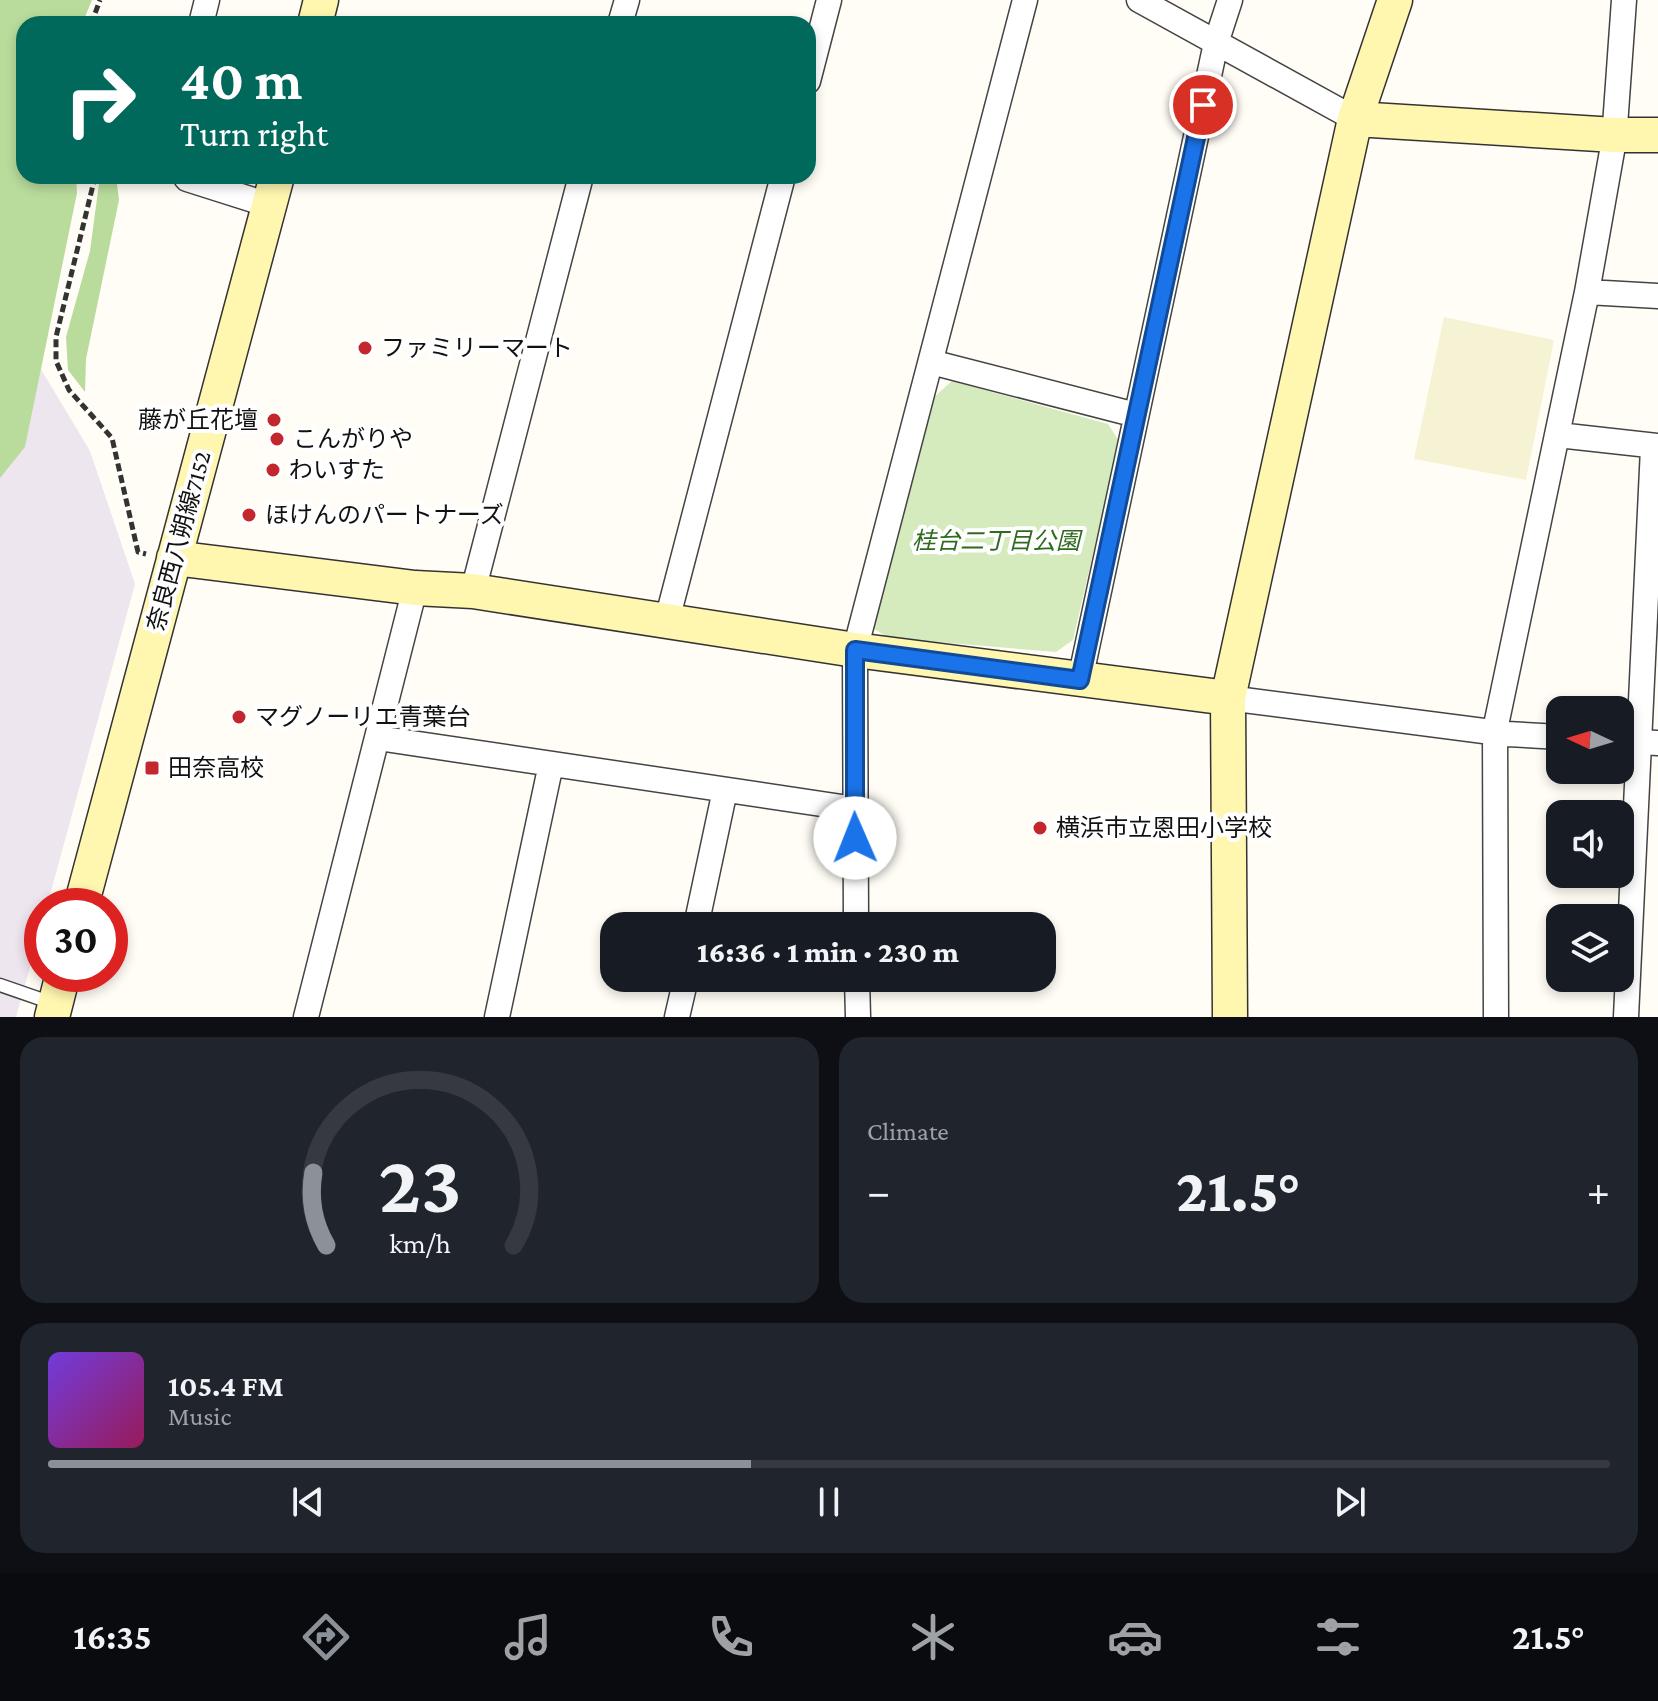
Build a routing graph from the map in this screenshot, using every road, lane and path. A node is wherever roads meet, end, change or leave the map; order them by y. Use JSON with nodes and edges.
{"nodes":[{"id":1,"x":829,"y":0,"type":"edge"},
{"id":2,"x":1025,"y":0,"type":"edge"},
{"id":3,"x":1139,"y":0,"type":"edge"},
{"id":4,"x":1230,"y":0,"type":"edge"},
{"id":5,"x":1395,"y":0,"type":"edge"},
{"id":6,"x":1624,"y":0,"type":"edge"},
{"id":7,"x":1216,"y":43,"type":"junction"},
{"id":8,"x":816,"y":50,"type":"edge"},
{"id":9,"x":1355,"y":119,"type":"junction"},
{"id":10,"x":1615,"y":135,"type":"junction"},
{"id":11,"x":1658,"y":135,"type":"edge"},
{"id":12,"x":93,"y":184,"type":"edge"},
{"id":13,"x":226,"y":184,"type":"edge"},
{"id":14,"x":579,"y":184,"type":"edge"},
{"id":15,"x":781,"y":184,"type":"edge"},
{"id":16,"x":273,"y":190,"type":"edge"},
{"id":17,"x":1587,"y":292,"type":"junction"},
{"id":18,"x":1658,"y":296,"type":"edge"},
{"id":19,"x":931,"y":362,"type":"junction"},
{"id":20,"x":1136,"y":415,"type":"junction"},
{"id":21,"x":1558,"y":435,"type":"junction"},
{"id":22,"x":1655,"y":447,"type":"edge"},
{"id":23,"x":161,"y":556,"type":"junction"},
{"id":24,"x":415,"y":588,"type":"junction"},
{"id":25,"x":473,"y":591,"type":"junction"},
{"id":26,"x":667,"y":620,"type":"junction"},
{"id":27,"x":855,"y":650,"type":"junction"},
{"id":28,"x":1080,"y":680,"type":"junction"},
{"id":29,"x":1228,"y":698,"type":"junction"},
{"id":30,"x":1495,"y":730,"type":"junction"},
{"id":31,"x":1546,"y":735,"type":"edge"},
{"id":32,"x":378,"y":738,"type":"junction"},
{"id":33,"x":1639,"y":742,"type":"edge"},
{"id":34,"x":551,"y":764,"type":"junction"},
{"id":35,"x":725,"y":790,"type":"junction"},
{"id":36,"x":855,"y":809,"type":"junction"},
{"id":37,"x":85,"y":888,"type":"edge"},
{"id":38,"x":699,"y":912,"type":"edge"},
{"id":39,"x":856,"y":912,"type":"edge"},
{"id":40,"x":0,"y":985,"type":"edge"},
{"id":41,"x":683,"y":992,"type":"edge"},
{"id":42,"x":857,"y":992,"type":"edge"},
{"id":43,"x":57,"y":998,"type":"edge"},
{"id":44,"x":314,"y":1015,"type":"edge"},
{"id":45,"x":497,"y":1017,"type":"edge"},
{"id":46,"x":677,"y":1017,"type":"edge"},
{"id":47,"x":858,"y":1017,"type":"edge"},
{"id":48,"x":1230,"y":1017,"type":"edge"},
{"id":49,"x":1496,"y":1017,"type":"edge"},
{"id":50,"x":1626,"y":1017,"type":"edge"}],
"edges":[{"from":1,"to":8,"type":"street"},
{"from":2,"to":19,"type":"street"},
{"from":3,"to":7,"type":"street"},
{"from":4,"to":7,"type":"street"},
{"from":5,"to":9,"type":"street"},
{"from":6,"to":10,"type":"street"},
{"from":7,"to":9,"type":"street"},
{"from":7,"to":20,"type":"street"},
{"from":9,"to":10,"type":"street"},
{"from":9,"to":29,"type":"street"},
{"from":10,"to":11,"type":"street"},
{"from":10,"to":17,"type":"street"},
{"from":12,"to":23,"type":"path"},
{"from":13,"to":16,"type":"street"},
{"from":14,"to":25,"type":"street"},
{"from":15,"to":26,"type":"street"},
{"from":16,"to":23,"type":"street","name":"奈良西八朔線7152"},
{"from":17,"to":18,"type":"street"},
{"from":17,"to":21,"type":"street"},
{"from":19,"to":20,"type":"street"},
{"from":19,"to":27,"type":"street"},
{"from":20,"to":28,"type":"street"},
{"from":21,"to":22,"type":"street"},
{"from":21,"to":30,"type":"street"},
{"from":22,"to":33,"type":"street"},
{"from":23,"to":24,"type":"street"},
{"from":23,"to":37,"type":"street","name":"奈良西八朔線7152"},
{"from":24,"to":25,"type":"street"},
{"from":24,"to":32,"type":"street"},
{"from":25,"to":26,"type":"street"},
{"from":26,"to":27,"type":"street"},
{"from":27,"to":28,"type":"street"},
{"from":27,"to":36,"type":"street"},
{"from":28,"to":29,"type":"street"},
{"from":29,"to":30,"type":"street"},
{"from":29,"to":48,"type":"street"},
{"from":30,"to":31,"type":"street"},
{"from":30,"to":49,"type":"street"},
{"from":32,"to":34,"type":"street"},
{"from":32,"to":44,"type":"street"},
{"from":33,"to":50,"type":"street"},
{"from":34,"to":35,"type":"street"},
{"from":34,"to":45,"type":"street"},
{"from":35,"to":36,"type":"street"},
{"from":35,"to":38,"type":"street"},
{"from":36,"to":39,"type":"street"},
{"from":40,"to":43,"type":"lane"},
{"from":41,"to":46,"type":"street"},
{"from":42,"to":47,"type":"street"}]}
